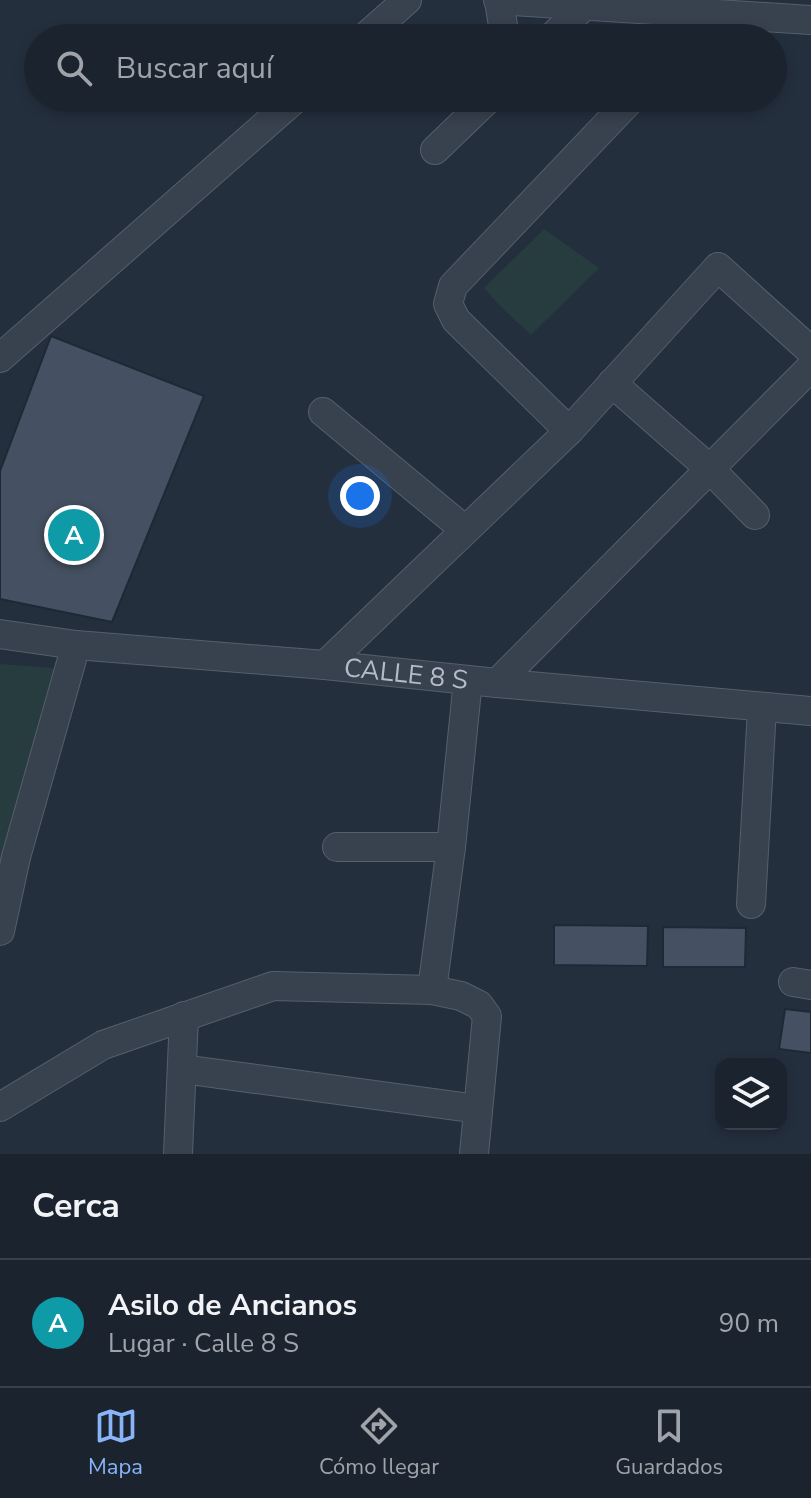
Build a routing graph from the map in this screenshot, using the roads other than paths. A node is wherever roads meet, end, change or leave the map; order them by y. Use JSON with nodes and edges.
{"nodes":[{"id":1,"x":407,"y":0,"type":"edge"},
{"id":2,"x":498,"y":0,"type":"edge"},
{"id":3,"x":584,"y":6,"type":"junction"},
{"id":4,"x":711,"y":14,"type":"junction"},
{"id":5,"x":811,"y":20,"type":"edge"},
{"id":6,"x":380,"y":24,"type":"edge"},
{"id":7,"x":502,"y":24,"type":"edge"},
{"id":8,"x":565,"y":24,"type":"edge"},
{"id":9,"x":702,"y":24,"type":"edge"},
{"id":10,"x":280,"y":112,"type":"edge"},
{"id":11,"x":474,"y":112,"type":"edge"},
{"id":12,"x":619,"y":112,"type":"edge"},
{"id":13,"x":435,"y":150,"type":"dead end"},
{"id":14,"x":811,"y":351,"type":"edge"},
{"id":15,"x":6,"y":353,"type":"edge"},
{"id":16,"x":811,"y":367,"type":"edge"},
{"id":17,"x":0,"y":376,"type":"edge"},
{"id":18,"x":612,"y":383,"type":"junction"},
{"id":19,"x":323,"y":412,"type":"dead end"},
{"id":20,"x":569,"y":431,"type":"junction"},
{"id":21,"x":710,"y":469,"type":"junction"},
{"id":22,"x":755,"y":515,"type":"dead end"},
{"id":23,"x":465,"y":530,"type":"junction"},
{"id":24,"x":0,"y":634,"type":"edge"},
{"id":25,"x":76,"y":645,"type":"junction"},
{"id":26,"x":325,"y":665,"type":"junction"},
{"id":27,"x":468,"y":680,"type":"junction"},
{"id":28,"x":497,"y":683,"type":"junction"},
{"id":29,"x":762,"y":708,"type":"junction"},
{"id":30,"x":811,"y":711,"type":"edge"},
{"id":31,"x":337,"y":847,"type":"dead end"},
{"id":32,"x":451,"y":847,"type":"junction"},
{"id":33,"x":751,"y":904,"type":"dead end"},
{"id":34,"x":0,"y":931,"type":"edge"},
{"id":35,"x":432,"y":990,"type":"junction"},
{"id":36,"x":184,"y":1016,"type":"junction"},
{"id":37,"x":182,"y":1069,"type":"junction"},
{"id":38,"x":0,"y":1107,"type":"edge"},
{"id":39,"x":478,"y":1109,"type":"junction"},
{"id":40,"x":178,"y":1154,"type":"edge"},
{"id":41,"x":474,"y":1154,"type":"edge"}],
"edges":[{"from":1,"to":6,"type":"street"},
{"from":2,"to":3,"type":"street"},
{"from":2,"to":7,"type":"street"},
{"from":3,"to":4,"type":"street"},
{"from":3,"to":8,"type":"street"},
{"from":4,"to":5,"type":"street"},
{"from":4,"to":9,"type":"street"},
{"from":10,"to":15,"type":"street"},
{"from":11,"to":13,"type":"street"},
{"from":12,"to":20,"type":"street"},
{"from":14,"to":18,"type":"street"},
{"from":15,"to":17,"type":"street"},
{"from":16,"to":21,"type":"street"},
{"from":18,"to":20,"type":"street"},
{"from":18,"to":21,"type":"street"},
{"from":19,"to":23,"type":"street"},
{"from":20,"to":23,"type":"street"},
{"from":21,"to":22,"type":"street"},
{"from":21,"to":28,"type":"street"},
{"from":23,"to":26,"type":"street"},
{"from":24,"to":25,"type":"street","name":"CALLE 8 S"},
{"from":25,"to":26,"type":"street","name":"CALLE 8 S"},
{"from":25,"to":34,"type":"street"},
{"from":26,"to":27,"type":"street","name":"CALLE 8 S"},
{"from":27,"to":28,"type":"street","name":"CALLE 8 S"},
{"from":27,"to":32,"type":"street"},
{"from":28,"to":29,"type":"street","name":"CALLE 8 S"},
{"from":29,"to":30,"type":"street","name":"CALLE 8 S"},
{"from":29,"to":33,"type":"street"},
{"from":31,"to":32,"type":"street"},
{"from":32,"to":35,"type":"street"},
{"from":35,"to":36,"type":"street"},
{"from":35,"to":39,"type":"street"},
{"from":36,"to":37,"type":"street"},
{"from":36,"to":38,"type":"street"},
{"from":37,"to":39,"type":"street"},
{"from":37,"to":40,"type":"street"},
{"from":39,"to":41,"type":"street"}]}
